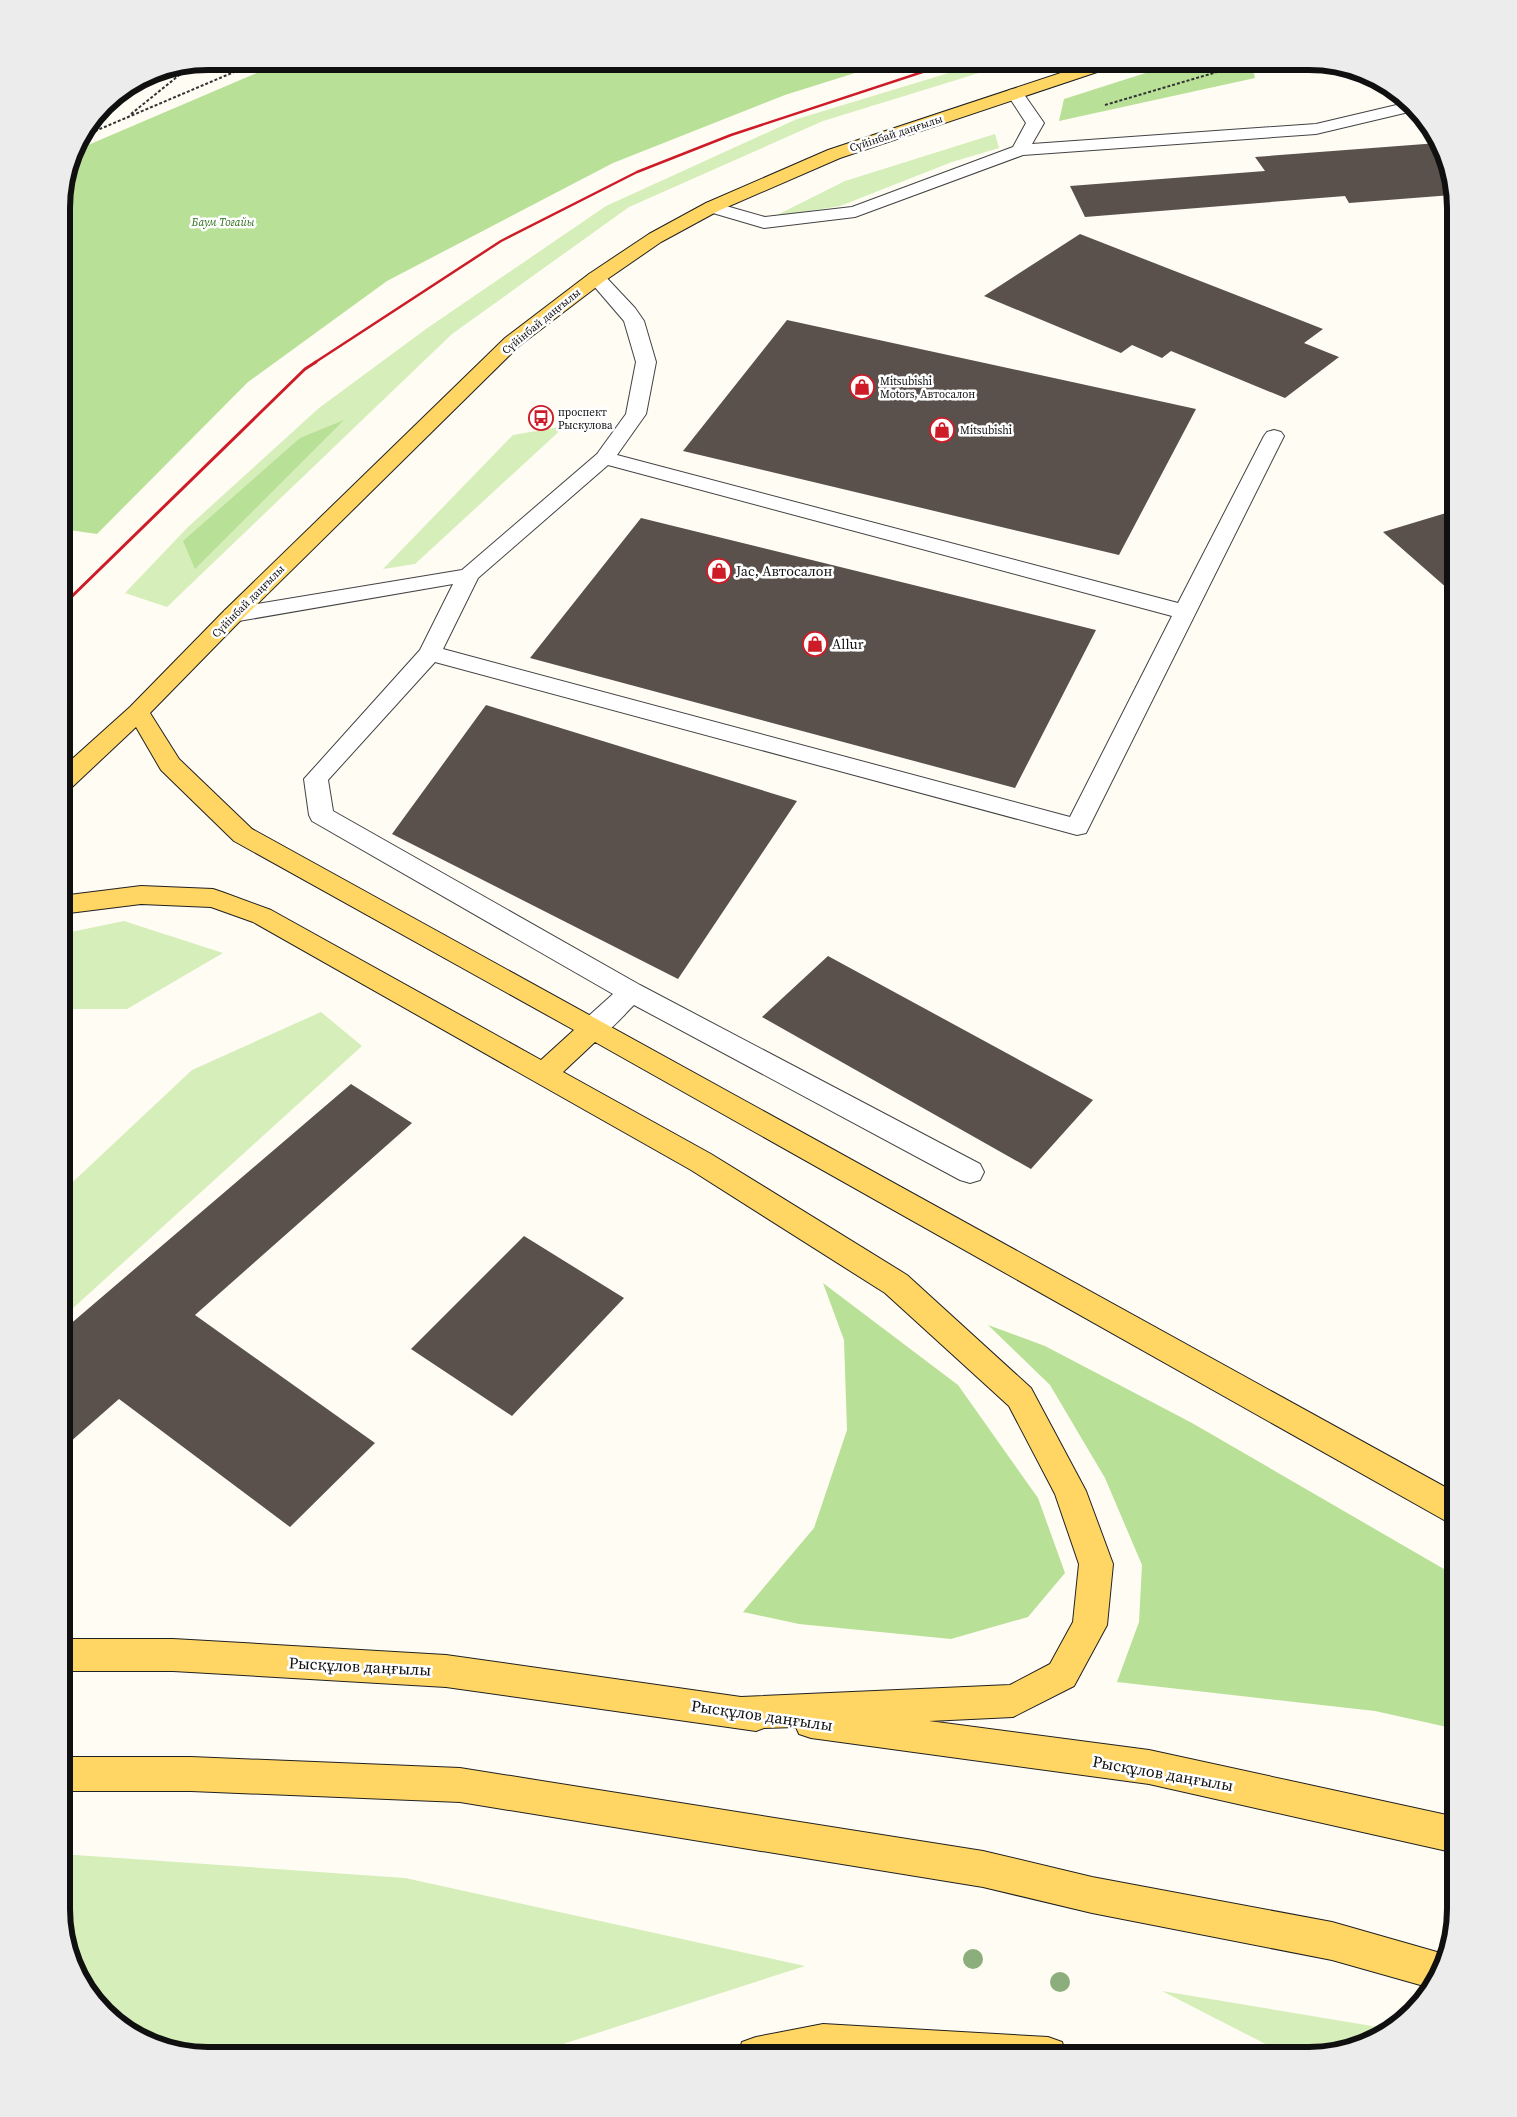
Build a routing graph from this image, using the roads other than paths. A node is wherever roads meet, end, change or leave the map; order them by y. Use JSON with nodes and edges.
{"nodes":[{"id":1,"x":1090,"y":70,"type":"edge"},
{"id":2,"x":1016,"y":94,"type":"junction"},
{"id":3,"x":1404,"y":108,"type":"edge"},
{"id":4,"x":1020,"y":150,"type":"junction"},
{"id":5,"x":712,"y":207,"type":"junction"},
{"id":6,"x":596,"y":278,"type":"junction"},
{"id":7,"x":1274,"y":436,"type":"dead end"},
{"id":8,"x":604,"y":458,"type":"junction"},
{"id":9,"x":469,"y":574,"type":"junction"},
{"id":10,"x":1185,"y":612,"type":"junction"},
{"id":11,"x":233,"y":614,"type":"junction"},
{"id":12,"x":430,"y":653,"type":"junction"},
{"id":13,"x":138,"y":712,"type":"junction"},
{"id":14,"x":70,"y":776,"type":"edge"},
{"id":15,"x":70,"y":904,"type":"edge"},
{"id":16,"x":631,"y":992,"type":"junction"},
{"id":17,"x":593,"y":1028,"type":"junction"},
{"id":18,"x":545,"y":1073,"type":"junction"},
{"id":19,"x":970,"y":1172,"type":"dead end"},
{"id":20,"x":1447,"y":1505,"type":"edge"},
{"id":21,"x":70,"y":1655,"type":"edge"},
{"id":22,"x":739,"y":1712,"type":"junction"},
{"id":23,"x":70,"y":1774,"type":"edge"},
{"id":24,"x":1447,"y":1833,"type":"edge"},
{"id":25,"x":1433,"y":1969,"type":"edge"},
{"id":26,"x":802,"y":2047,"type":"edge"},
{"id":27,"x":892,"y":2047,"type":"edge"}],
"edges":[{"from":1,"to":2,"type":"main road","name":"Сүйінбай даңғылы"},
{"from":2,"to":4,"type":"lane"},
{"from":2,"to":5,"type":"main road","name":"Сүйінбай даңғылы"},
{"from":3,"to":4,"type":"lane"},
{"from":4,"to":5,"type":"lane"},
{"from":5,"to":6,"type":"main road","name":"Сүйінбай даңғылы"},
{"from":6,"to":8,"type":"lane"},
{"from":6,"to":11,"type":"main road","name":"Сүйінбай даңғылы"},
{"from":7,"to":10,"type":"lane"},
{"from":8,"to":9,"type":"lane"},
{"from":8,"to":10,"type":"lane"},
{"from":9,"to":11,"type":"lane"},
{"from":9,"to":12,"type":"lane"},
{"from":10,"to":12,"type":"lane"},
{"from":11,"to":13,"type":"main road","name":"Сүйінбай даңғылы"},
{"from":12,"to":16,"type":"lane"},
{"from":13,"to":14,"type":"main road","name":"Сүйінбай даңғылы"},
{"from":13,"to":17,"type":"main road"},
{"from":15,"to":18,"type":"main road"},
{"from":16,"to":17,"type":"lane"},
{"from":16,"to":19,"type":"lane"},
{"from":17,"to":18,"type":"main road"},
{"from":17,"to":20,"type":"main road"},
{"from":18,"to":22,"type":"main road"},
{"from":21,"to":22,"type":"main road","name":"Рысқұлов даңғылы"},
{"from":22,"to":24,"type":"main road","name":"Рысқұлов даңғылы"},
{"from":23,"to":25,"type":"main road"},
{"from":26,"to":27,"type":"main road"}]}
